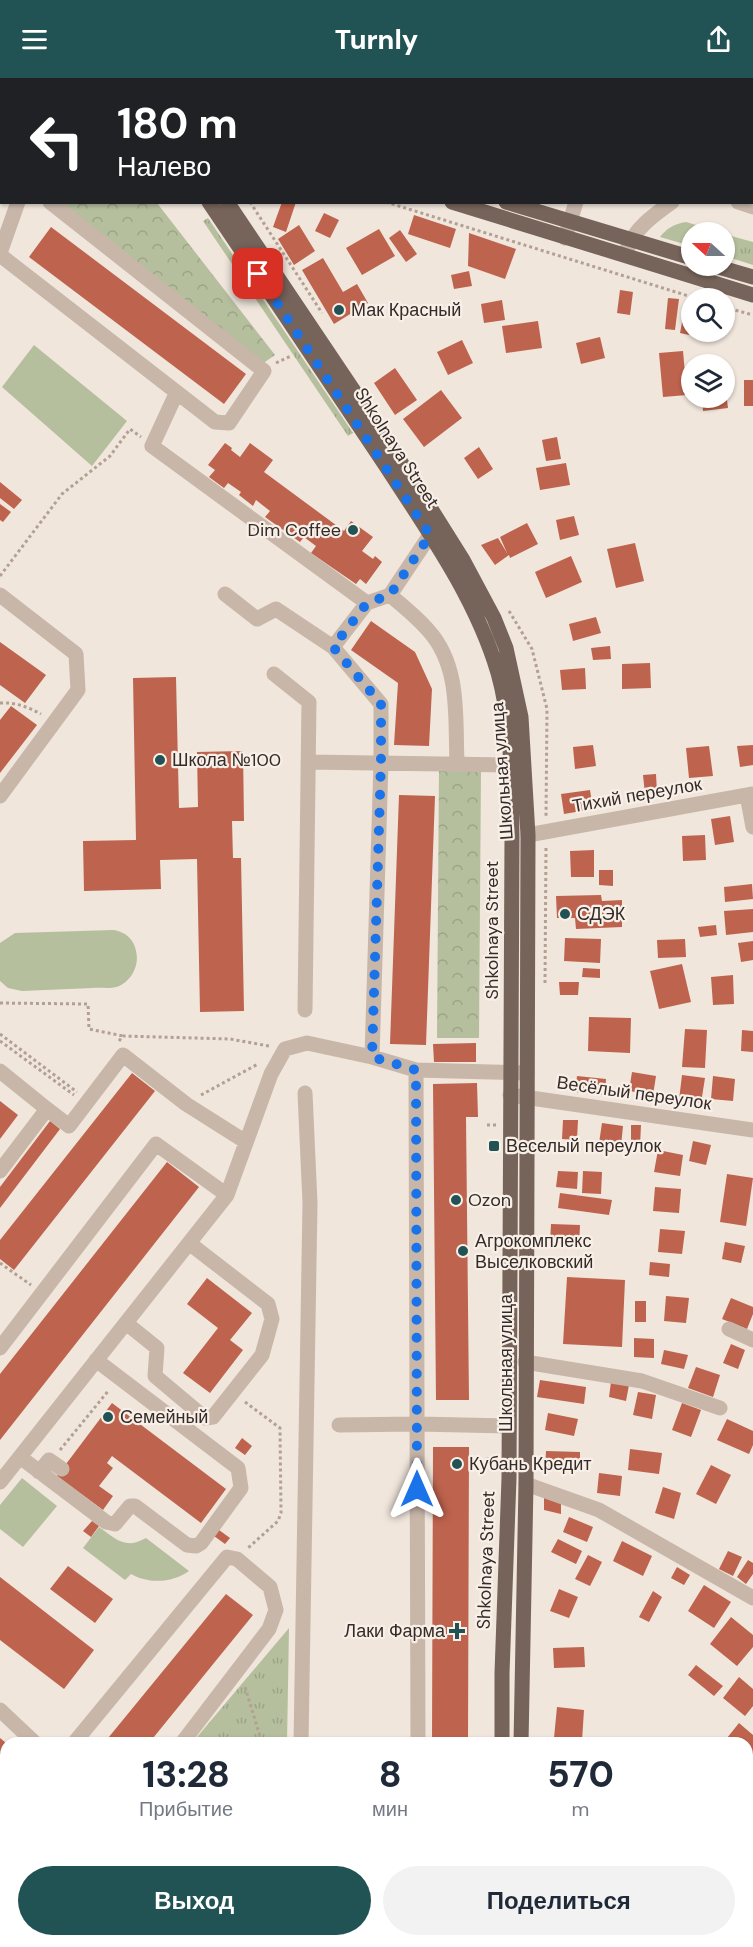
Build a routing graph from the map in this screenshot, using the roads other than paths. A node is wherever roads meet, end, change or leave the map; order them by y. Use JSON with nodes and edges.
{"nodes":[{"id":1,"x":17,"y":204,"type":"edge"},
{"id":2,"x":53,"y":204,"type":"edge"},
{"id":3,"x":209,"y":204,"type":"edge"},
{"id":4,"x":228,"y":204,"type":"edge"},
{"id":5,"x":458,"y":204,"type":"edge"},
{"id":6,"x":512,"y":204,"type":"edge"},
{"id":7,"x":566,"y":204,"type":"edge"},
{"id":8,"x":575,"y":204,"type":"edge"},
{"id":9,"x":669,"y":204,"type":"edge"},
{"id":10,"x":570,"y":222,"type":"junction"},
{"id":11,"x":565,"y":238,"type":"junction"},
{"id":12,"x":630,"y":240,"type":"junction"},
{"id":13,"x":0,"y":254,"type":"edge"},
{"id":14,"x":681,"y":255,"type":"edge"},
{"id":15,"x":625,"y":256,"type":"junction"},
{"id":16,"x":735,"y":272,"type":"edge"},
{"id":17,"x":753,"y":277,"type":"edge"},
{"id":18,"x":753,"y":295,"type":"edge"},
{"id":19,"x":176,"y":394,"type":"junction"},
{"id":20,"x":430,"y":535,"type":"junction"},
{"id":21,"x":225,"y":594,"type":"dead end"},
{"id":22,"x":0,"y":595,"type":"edge"},
{"id":23,"x":390,"y":595,"type":"junction"},
{"id":24,"x":367,"y":603,"type":"junction"},
{"id":25,"x":333,"y":647,"type":"junction"},
{"id":26,"x":273,"y":674,"type":"dead end"},
{"id":27,"x":308,"y":762,"type":"junction"},
{"id":28,"x":381,"y":762,"type":"junction"},
{"id":29,"x":456,"y":763,"type":"junction"},
{"id":30,"x":511,"y":765,"type":"junction"},
{"id":31,"x":750,"y":794,"type":"edge"},
{"id":32,"x":0,"y":796,"type":"edge"},
{"id":33,"x":753,"y":827,"type":"edge"},
{"id":34,"x":528,"y":835,"type":"junction"},
{"id":35,"x":305,"y":1010,"type":"dead end"},
{"id":36,"x":372,"y":1057,"type":"junction"},
{"id":37,"x":416,"y":1070,"type":"junction"},
{"id":38,"x":0,"y":1071,"type":"edge"},
{"id":39,"x":510,"y":1072,"type":"junction"},
{"id":40,"x":527,"y":1073,"type":"junction"},
{"id":41,"x":305,"y":1093,"type":"dead end"},
{"id":42,"x":510,"y":1095,"type":"junction"},
{"id":43,"x":527,"y":1097,"type":"junction"},
{"id":44,"x":47,"y":1109,"type":"junction"},
{"id":45,"x":753,"y":1130,"type":"edge"},
{"id":46,"x":246,"y":1142,"type":"junction"},
{"id":47,"x":0,"y":1170,"type":"edge"},
{"id":48,"x":227,"y":1195,"type":"junction"},
{"id":49,"x":189,"y":1243,"type":"junction"},
{"id":50,"x":126,"y":1323,"type":"junction"},
{"id":51,"x":729,"y":1329,"type":"dead end"},
{"id":52,"x":753,"y":1340,"type":"edge"},
{"id":53,"x":0,"y":1347,"type":"edge"},
{"id":54,"x":96,"y":1360,"type":"junction"},
{"id":55,"x":525,"y":1362,"type":"junction"},
{"id":56,"x":720,"y":1408,"type":"dead end"},
{"id":57,"x":417,"y":1424,"type":"junction"},
{"id":58,"x":339,"y":1425,"type":"dead end"},
{"id":59,"x":509,"y":1426,"type":"junction"},
{"id":60,"x":20,"y":1457,"type":"junction"},
{"id":61,"x":57,"y":1465,"type":"road end"},
{"id":62,"x":39,"y":1472,"type":"junction"},
{"id":63,"x":0,"y":1482,"type":"edge"},
{"id":64,"x":526,"y":1484,"type":"junction"},
{"id":65,"x":753,"y":1597,"type":"edge"},
{"id":66,"x":0,"y":1710,"type":"edge"},
{"id":67,"x":29,"y":1737,"type":"edge"},
{"id":68,"x":79,"y":1737,"type":"edge"},
{"id":69,"x":187,"y":1737,"type":"edge"},
{"id":70,"x":301,"y":1737,"type":"edge"},
{"id":71,"x":418,"y":1737,"type":"edge"},
{"id":72,"x":502,"y":1737,"type":"edge"},
{"id":73,"x":521,"y":1737,"type":"edge"}],
"edges":[{"from":1,"to":13,"type":"street"},
{"from":2,"to":19,"type":"street"},
{"from":3,"to":20,"type":"main road","name":"Shkolnaya Street"},
{"from":4,"to":34,"type":"main road","name":"Школьная улица"},
{"from":5,"to":11,"type":"main road"},
{"from":6,"to":10,"type":"main road"},
{"from":7,"to":10,"type":"street"},
{"from":8,"to":10,"type":"street"},
{"from":9,"to":12,"type":"street"},
{"from":10,"to":11,"type":"street"},
{"from":10,"to":12,"type":"main road"},
{"from":11,"to":15,"type":"main road"},
{"from":12,"to":14,"type":"main road"},
{"from":12,"to":15,"type":"street"},
{"from":13,"to":19,"type":"street"},
{"from":15,"to":18,"type":"main road"},
{"from":16,"to":17,"type":"main road"},
{"from":19,"to":24,"type":"street"},
{"from":20,"to":23,"type":"street"},
{"from":20,"to":30,"type":"main road","name":"Shkolnaya Street"},
{"from":21,"to":25,"type":"street"},
{"from":22,"to":32,"type":"street"},
{"from":23,"to":24,"type":"street"},
{"from":23,"to":29,"type":"street"},
{"from":24,"to":25,"type":"street"},
{"from":25,"to":28,"type":"street"},
{"from":26,"to":27,"type":"street"},
{"from":27,"to":28,"type":"street"},
{"from":27,"to":35,"type":"street"},
{"from":28,"to":29,"type":"street"},
{"from":28,"to":36,"type":"street"},
{"from":29,"to":30,"type":"street"},
{"from":30,"to":39,"type":"main road","name":"Shkolnaya Street"},
{"from":31,"to":33,"type":"street"},
{"from":31,"to":34,"type":"street","name":"Тихий переулок"},
{"from":34,"to":40,"type":"main road","name":"Школьная улица"},
{"from":36,"to":37,"type":"street"},
{"from":36,"to":46,"type":"street"},
{"from":37,"to":39,"type":"street"},
{"from":37,"to":57,"type":"street"},
{"from":38,"to":44,"type":"street"},
{"from":39,"to":40,"type":"street"},
{"from":39,"to":42,"type":"main road","name":"Shkolnaya Street"},
{"from":40,"to":43,"type":"main road","name":"Школьная улица"},
{"from":41,"to":70,"type":"street"},
{"from":42,"to":43,"type":"street","name":"Весёлый переулок"},
{"from":42,"to":59,"type":"main road","name":"Shkolnaya Street"},
{"from":43,"to":45,"type":"street","name":"Весёлый переулок"},
{"from":43,"to":55,"type":"main road","name":"Школьная улица"},
{"from":44,"to":46,"type":"street"},
{"from":44,"to":47,"type":"street"},
{"from":46,"to":48,"type":"street"},
{"from":48,"to":49,"type":"street"},
{"from":48,"to":53,"type":"street"},
{"from":49,"to":50,"type":"street"},
{"from":49,"to":50,"type":"street"},
{"from":50,"to":54,"type":"street"},
{"from":51,"to":52,"type":"street"},
{"from":54,"to":60,"type":"street"},
{"from":54,"to":62,"type":"street"},
{"from":55,"to":56,"type":"street"},
{"from":55,"to":64,"type":"main road","name":"Школьная улица"},
{"from":57,"to":58,"type":"street"},
{"from":57,"to":59,"type":"street"},
{"from":57,"to":71,"type":"street"},
{"from":59,"to":72,"type":"main road","name":"Shkolnaya Street"},
{"from":60,"to":62,"type":"street"},
{"from":60,"to":63,"type":"street"},
{"from":61,"to":62,"type":"street"},
{"from":64,"to":65,"type":"street"},
{"from":64,"to":73,"type":"main road","name":"Школьная улица"},
{"from":66,"to":67,"type":"street"},
{"from":68,"to":69,"type":"street"}]}
